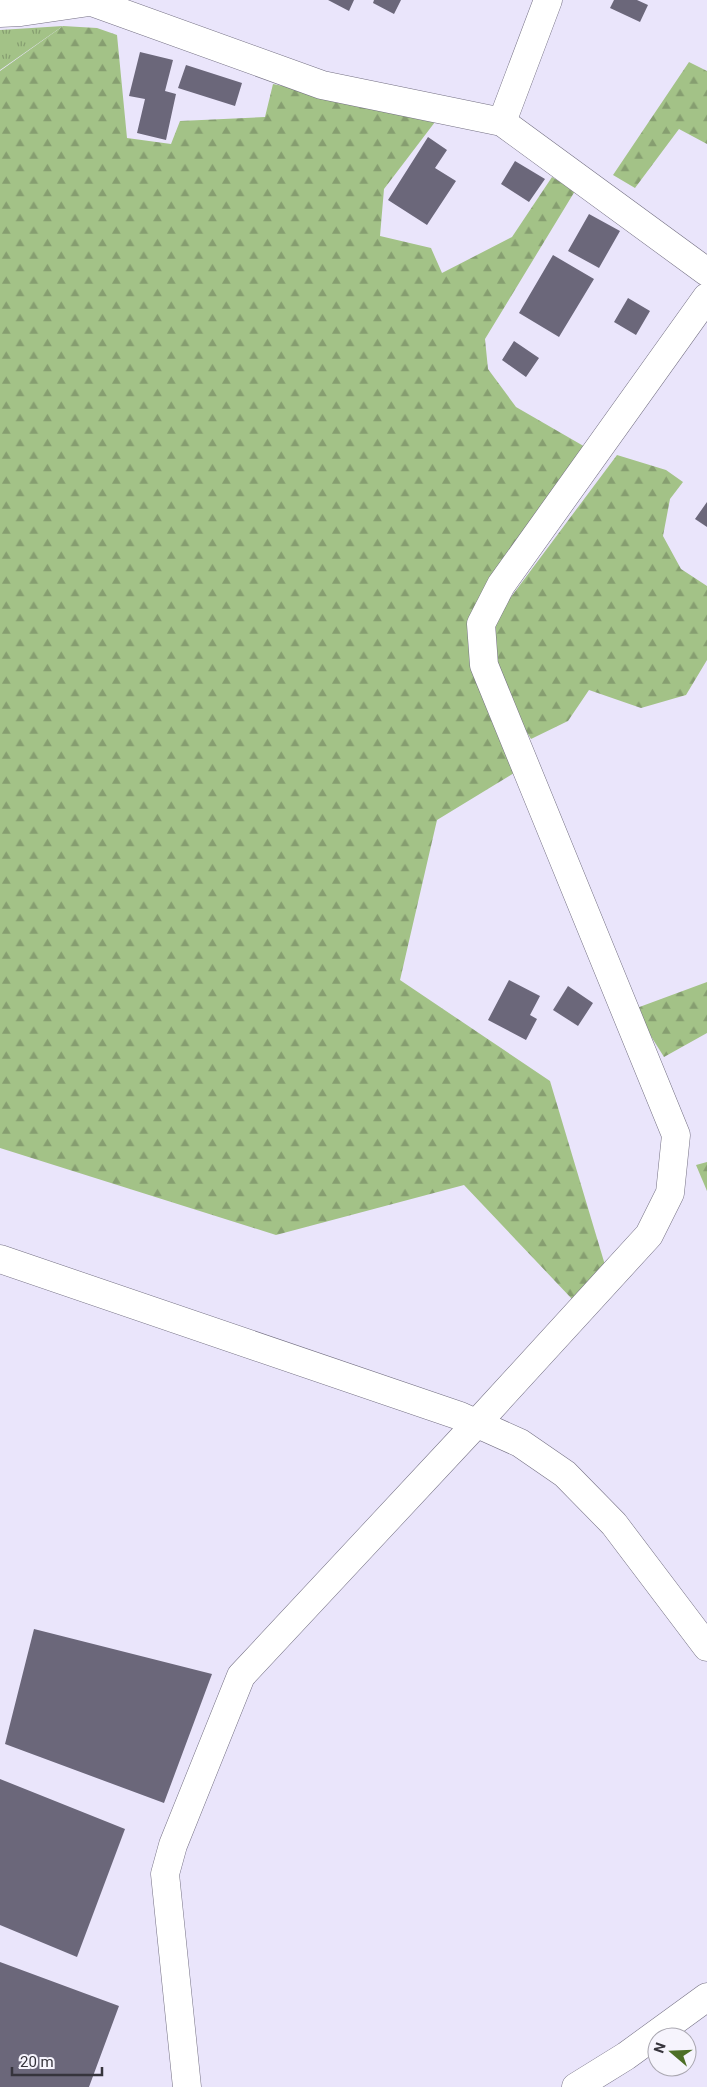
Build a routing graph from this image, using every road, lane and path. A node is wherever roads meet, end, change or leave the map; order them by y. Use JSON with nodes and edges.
{"nodes":[{"id":1,"x":548,"y":0,"type":"edge"},
{"id":2,"x":96,"y":1,"type":"edge"},
{"id":3,"x":0,"y":13,"type":"edge"},
{"id":4,"x":502,"y":122,"type":"junction"},
{"id":5,"x":707,"y":272,"type":"edge"},
{"id":6,"x":707,"y":297,"type":"edge"},
{"id":7,"x":0,"y":1259,"type":"edge"},
{"id":8,"x":476,"y":1423,"type":"junction"},
{"id":9,"x":707,"y":1647,"type":"edge"},
{"id":10,"x":707,"y":1997,"type":"edge"},
{"id":11,"x":187,"y":2087,"type":"edge"},
{"id":12,"x":576,"y":2087,"type":"edge"}],
"edges":[{"from":1,"to":4,"type":"street"},
{"from":2,"to":3,"type":"street"},
{"from":2,"to":4,"type":"street"},
{"from":4,"to":5,"type":"street"},
{"from":6,"to":8,"type":"street"},
{"from":7,"to":8,"type":"street"},
{"from":8,"to":9,"type":"street"},
{"from":8,"to":11,"type":"street"},
{"from":10,"to":12,"type":"street"}]}
